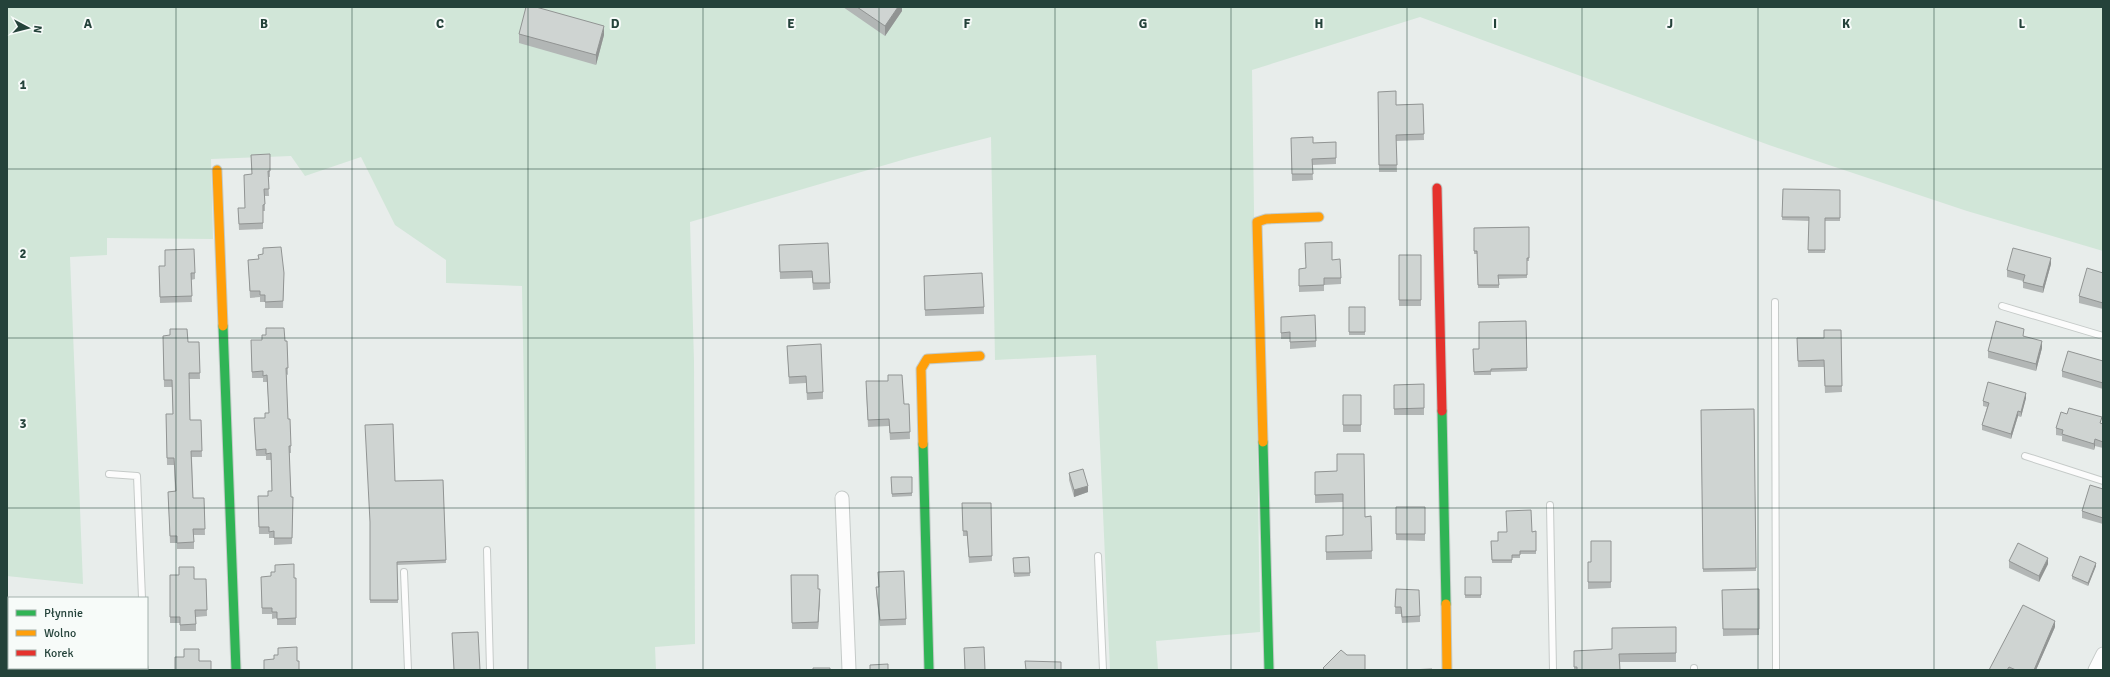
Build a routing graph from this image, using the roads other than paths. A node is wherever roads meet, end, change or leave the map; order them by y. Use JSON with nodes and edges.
{"nodes":[{"id":1,"x":217,"y":170,"type":"dead end"},
{"id":2,"x":1437,"y":188,"type":"dead end"},
{"id":3,"x":1319,"y":217,"type":"dead end"},
{"id":4,"x":1775,"y":302,"type":"dead end"},
{"id":5,"x":2002,"y":306,"type":"dead end"},
{"id":6,"x":2103,"y":336,"type":"edge"},
{"id":7,"x":980,"y":356,"type":"dead end"},
{"id":8,"x":2025,"y":456,"type":"dead end"},
{"id":9,"x":109,"y":474,"type":"dead end"},
{"id":10,"x":2103,"y":481,"type":"edge"},
{"id":11,"x":842,"y":498,"type":"dead end"},
{"id":12,"x":1550,"y":505,"type":"dead end"},
{"id":13,"x":487,"y":550,"type":"dead end"},
{"id":14,"x":1098,"y":556,"type":"dead end"},
{"id":15,"x":404,"y":572,"type":"dead end"},
{"id":16,"x":142,"y":597,"type":"edge"},
{"id":17,"x":2103,"y":654,"type":"edge"},
{"id":18,"x":236,"y":670,"type":"edge"},
{"id":19,"x":408,"y":670,"type":"edge"},
{"id":20,"x":490,"y":670,"type":"edge"},
{"id":21,"x":849,"y":670,"type":"edge"},
{"id":22,"x":929,"y":670,"type":"edge"},
{"id":23,"x":1104,"y":670,"type":"edge"},
{"id":24,"x":1269,"y":670,"type":"edge"},
{"id":25,"x":1447,"y":670,"type":"edge"},
{"id":26,"x":1553,"y":670,"type":"edge"},
{"id":27,"x":1776,"y":670,"type":"edge"},
{"id":28,"x":2095,"y":670,"type":"edge"}],
"edges":[{"from":1,"to":18,"type":"street"},
{"from":2,"to":25,"type":"street"},
{"from":3,"to":24,"type":"street"},
{"from":4,"to":27,"type":"lane"},
{"from":5,"to":6,"type":"lane"},
{"from":7,"to":22,"type":"street"},
{"from":8,"to":10,"type":"lane"},
{"from":9,"to":16,"type":"lane"},
{"from":11,"to":21,"type":"street"},
{"from":12,"to":26,"type":"lane"},
{"from":13,"to":20,"type":"lane"},
{"from":14,"to":23,"type":"lane"},
{"from":15,"to":19,"type":"lane"},
{"from":17,"to":28,"type":"street"}]}
